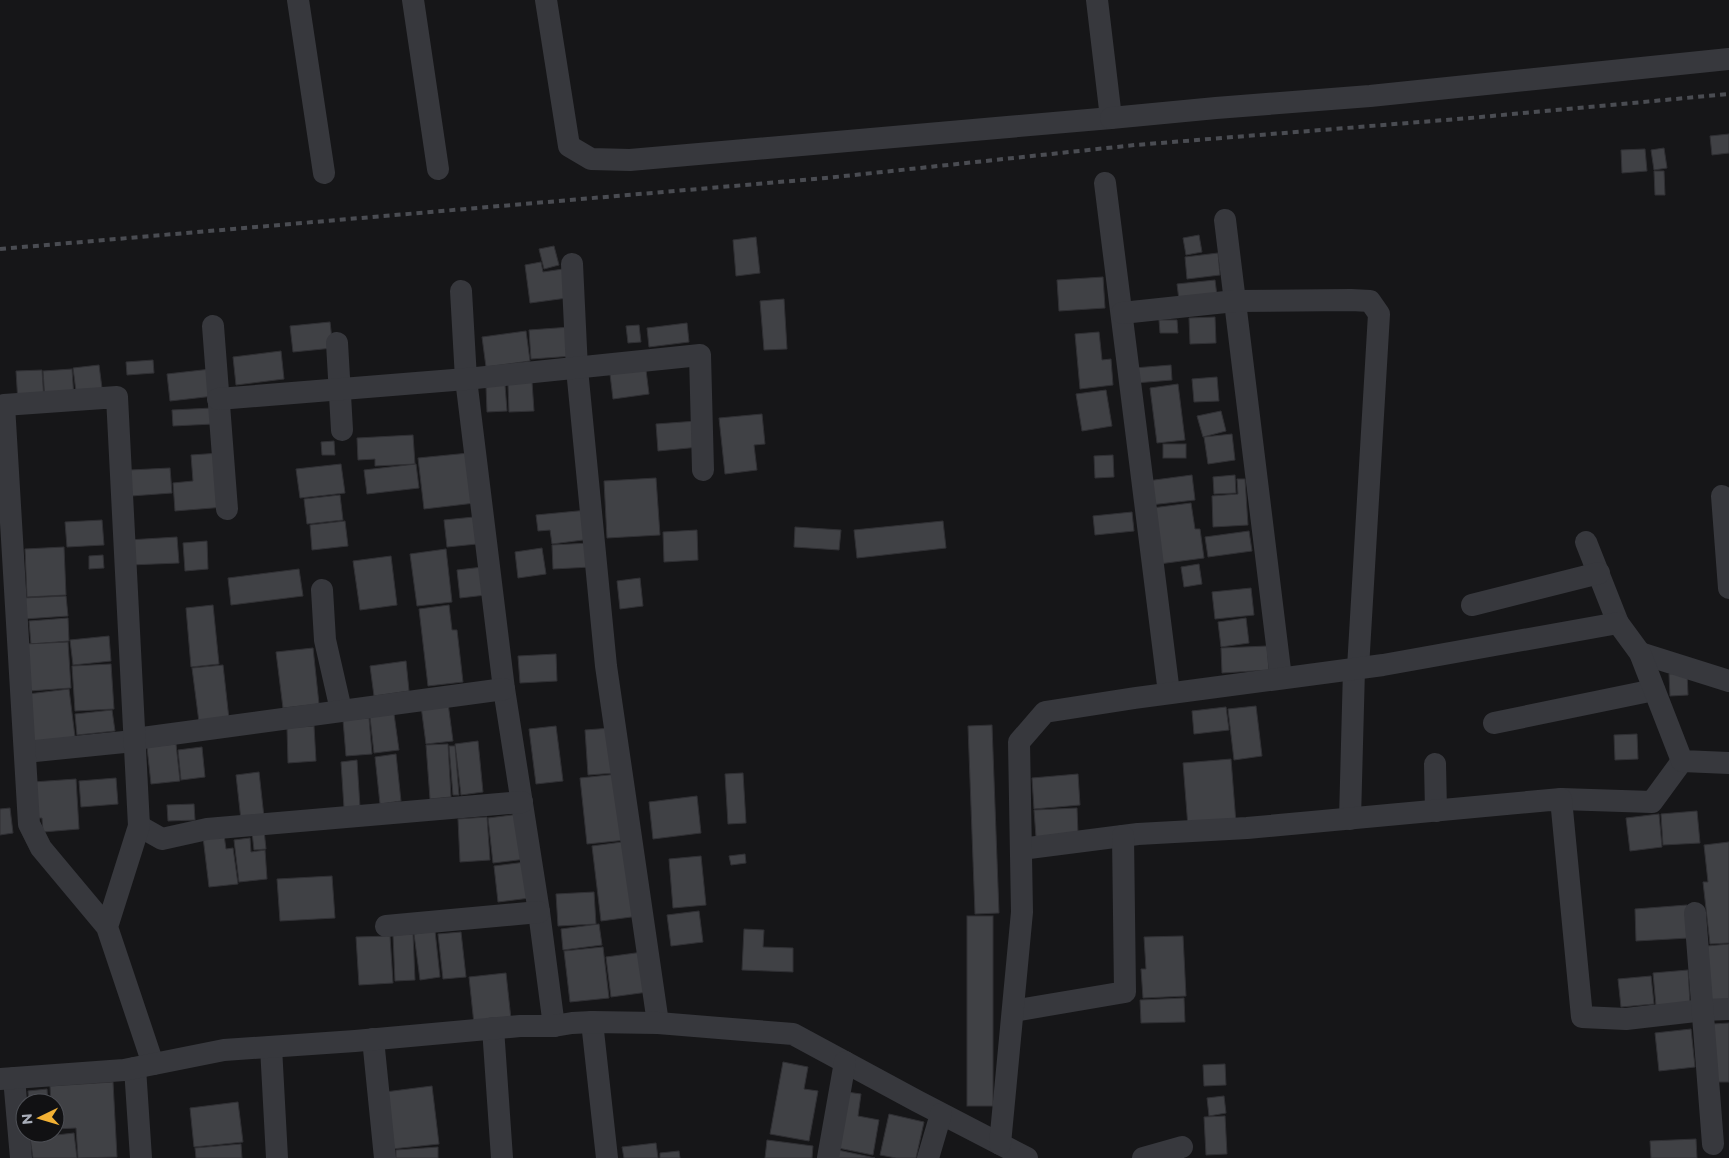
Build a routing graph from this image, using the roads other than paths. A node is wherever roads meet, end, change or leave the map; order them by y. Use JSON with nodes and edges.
{"nodes":[{"id":1,"x":298,"y":0,"type":"edge"},
{"id":2,"x":413,"y":0,"type":"edge"},
{"id":3,"x":546,"y":0,"type":"edge"},
{"id":4,"x":1097,"y":0,"type":"edge"},
{"id":5,"x":1729,"y":59,"type":"edge"},
{"id":6,"x":1111,"y":118,"type":"junction"},
{"id":7,"x":438,"y":169,"type":"dead end"},
{"id":8,"x":324,"y":173,"type":"dead end"},
{"id":9,"x":1106,"y":183,"type":"dead end"},
{"id":10,"x":1225,"y":220,"type":"dead end"},
{"id":11,"x":572,"y":264,"type":"dead end"},
{"id":12,"x":461,"y":291,"type":"dead end"},
{"id":13,"x":1235,"y":301,"type":"junction"},
{"id":14,"x":1122,"y":313,"type":"junction"},
{"id":15,"x":213,"y":326,"type":"dead end"},
{"id":16,"x":337,"y":343,"type":"dead end"},
{"id":17,"x":577,"y":369,"type":"junction"},
{"id":18,"x":466,"y":379,"type":"junction"},
{"id":19,"x":340,"y":389,"type":"junction"},
{"id":20,"x":218,"y":399,"type":"junction"},
{"id":21,"x":342,"y":430,"type":"dead end"},
{"id":22,"x":703,"y":470,"type":"dead end"},
{"id":23,"x":1722,"y":496,"type":"dead end"},
{"id":24,"x":227,"y":509,"type":"dead end"},
{"id":25,"x":1586,"y":542,"type":"dead end"},
{"id":26,"x":1599,"y":573,"type":"junction"},
{"id":27,"x":1729,"y":588,"type":"edge"},
{"id":28,"x":322,"y":590,"type":"dead end"},
{"id":29,"x":1472,"y":606,"type":"dead end"},
{"id":30,"x":1618,"y":623,"type":"junction"},
{"id":31,"x":1640,"y":653,"type":"junction"},
{"id":32,"x":1356,"y":668,"type":"junction"},
{"id":33,"x":1281,"y":678,"type":"junction"},
{"id":34,"x":1729,"y":681,"type":"edge"},
{"id":35,"x":504,"y":689,"type":"junction"},
{"id":36,"x":1654,"y":690,"type":"junction"},
{"id":37,"x":1169,"y":693,"type":"junction"},
{"id":38,"x":341,"y":710,"type":"junction"},
{"id":39,"x":1494,"y":723,"type":"dead end"},
{"id":40,"x":134,"y":741,"type":"junction"},
{"id":41,"x":25,"y":752,"type":"junction"},
{"id":42,"x":1682,"y":761,"type":"junction"},
{"id":43,"x":1729,"y":763,"type":"edge"},
{"id":44,"x":1435,"y":764,"type":"dead end"},
{"id":45,"x":1561,"y":799,"type":"junction"},
{"id":46,"x":522,"y":802,"type":"junction"},
{"id":47,"x":1436,"y":811,"type":"junction"},
{"id":48,"x":1350,"y":819,"type":"junction"},
{"id":49,"x":139,"y":826,"type":"junction"},
{"id":50,"x":1123,"y":836,"type":"junction"},
{"id":51,"x":1021,"y":849,"type":"junction"},
{"id":52,"x":540,"y":912,"type":"junction"},
{"id":53,"x":1695,"y":912,"type":"dead end"},
{"id":54,"x":386,"y":926,"type":"dead end"},
{"id":55,"x":107,"y":927,"type":"junction"},
{"id":56,"x":1729,"y":1009,"type":"edge"},
{"id":57,"x":1704,"y":1010,"type":"junction"},
{"id":58,"x":1013,"y":1011,"type":"junction"},
{"id":59,"x":592,"y":1022,"type":"junction"},
{"id":60,"x":658,"y":1023,"type":"junction"},
{"id":61,"x":554,"y":1026,"type":"junction"},
{"id":62,"x":493,"y":1028,"type":"junction"},
{"id":63,"x":374,"y":1039,"type":"junction"},
{"id":64,"x":271,"y":1047,"type":"junction"},
{"id":65,"x":845,"y":1062,"type":"junction"},
{"id":66,"x":144,"y":1066,"type":"junction"},
{"id":67,"x":7,"y":1078,"type":"edge"},
{"id":68,"x":941,"y":1114,"type":"junction"},
{"id":69,"x":1000,"y":1144,"type":"junction"},
{"id":70,"x":1713,"y":1144,"type":"dead end"},
{"id":71,"x":1182,"y":1147,"type":"dead end"},
{"id":72,"x":21,"y":1158,"type":"edge"},
{"id":73,"x":141,"y":1158,"type":"edge"},
{"id":74,"x":277,"y":1158,"type":"edge"},
{"id":75,"x":385,"y":1158,"type":"edge"},
{"id":76,"x":502,"y":1158,"type":"edge"},
{"id":77,"x":607,"y":1158,"type":"edge"},
{"id":78,"x":828,"y":1158,"type":"edge"},
{"id":79,"x":928,"y":1158,"type":"edge"},
{"id":80,"x":1027,"y":1158,"type":"edge"},
{"id":81,"x":1143,"y":1158,"type":"edge"}],
"edges":[{"from":1,"to":8,"type":"street"},
{"from":2,"to":7,"type":"street"},
{"from":3,"to":6,"type":"street"},
{"from":4,"to":6,"type":"street"},
{"from":5,"to":6,"type":"street"},
{"from":9,"to":14,"type":"street"},
{"from":10,"to":13,"type":"street"},
{"from":11,"to":17,"type":"street"},
{"from":12,"to":18,"type":"street"},
{"from":13,"to":14,"type":"street"},
{"from":13,"to":32,"type":"street"},
{"from":13,"to":33,"type":"street"},
{"from":14,"to":37,"type":"street"},
{"from":15,"to":20,"type":"street"},
{"from":16,"to":19,"type":"street"},
{"from":17,"to":18,"type":"street"},
{"from":17,"to":22,"type":"street"},
{"from":17,"to":60,"type":"street"},
{"from":18,"to":19,"type":"street"},
{"from":18,"to":35,"type":"street"},
{"from":19,"to":20,"type":"street"},
{"from":19,"to":21,"type":"street"},
{"from":20,"to":24,"type":"street"},
{"from":23,"to":27,"type":"street"},
{"from":25,"to":26,"type":"street"},
{"from":26,"to":29,"type":"street"},
{"from":26,"to":30,"type":"street"},
{"from":28,"to":38,"type":"street"},
{"from":30,"to":31,"type":"street"},
{"from":30,"to":32,"type":"street"},
{"from":31,"to":34,"type":"street"},
{"from":31,"to":36,"type":"street"},
{"from":32,"to":33,"type":"street"},
{"from":32,"to":48,"type":"street"},
{"from":33,"to":37,"type":"street"},
{"from":35,"to":38,"type":"street"},
{"from":35,"to":46,"type":"street"},
{"from":36,"to":39,"type":"street"},
{"from":36,"to":42,"type":"street"},
{"from":37,"to":51,"type":"street"},
{"from":38,"to":40,"type":"street"},
{"from":40,"to":41,"type":"street"},
{"from":40,"to":41,"type":"street"},
{"from":40,"to":49,"type":"street"},
{"from":41,"to":55,"type":"street"},
{"from":42,"to":43,"type":"street"},
{"from":42,"to":45,"type":"street"},
{"from":44,"to":47,"type":"street"},
{"from":45,"to":47,"type":"street"},
{"from":45,"to":57,"type":"street"},
{"from":46,"to":49,"type":"street"},
{"from":46,"to":52,"type":"street"},
{"from":47,"to":48,"type":"street"},
{"from":48,"to":50,"type":"street"},
{"from":49,"to":55,"type":"street"},
{"from":50,"to":51,"type":"street"},
{"from":50,"to":58,"type":"street"},
{"from":51,"to":58,"type":"street"},
{"from":52,"to":54,"type":"street"},
{"from":52,"to":61,"type":"street"},
{"from":53,"to":57,"type":"street"},
{"from":55,"to":66,"type":"street"},
{"from":56,"to":57,"type":"street"},
{"from":57,"to":70,"type":"street"},
{"from":58,"to":69,"type":"street"},
{"from":59,"to":60,"type":"street"},
{"from":59,"to":61,"type":"street"},
{"from":59,"to":77,"type":"street"},
{"from":60,"to":65,"type":"street"},
{"from":61,"to":62,"type":"street"},
{"from":62,"to":63,"type":"street"},
{"from":62,"to":76,"type":"street"},
{"from":63,"to":64,"type":"street"},
{"from":63,"to":75,"type":"street"},
{"from":64,"to":66,"type":"street"},
{"from":64,"to":74,"type":"street"},
{"from":65,"to":68,"type":"street"},
{"from":65,"to":78,"type":"street"},
{"from":66,"to":67,"type":"street"},
{"from":66,"to":73,"type":"street"},
{"from":67,"to":72,"type":"street"},
{"from":68,"to":69,"type":"street"},
{"from":68,"to":79,"type":"street"},
{"from":69,"to":80,"type":"street"},
{"from":71,"to":81,"type":"street"}]}
